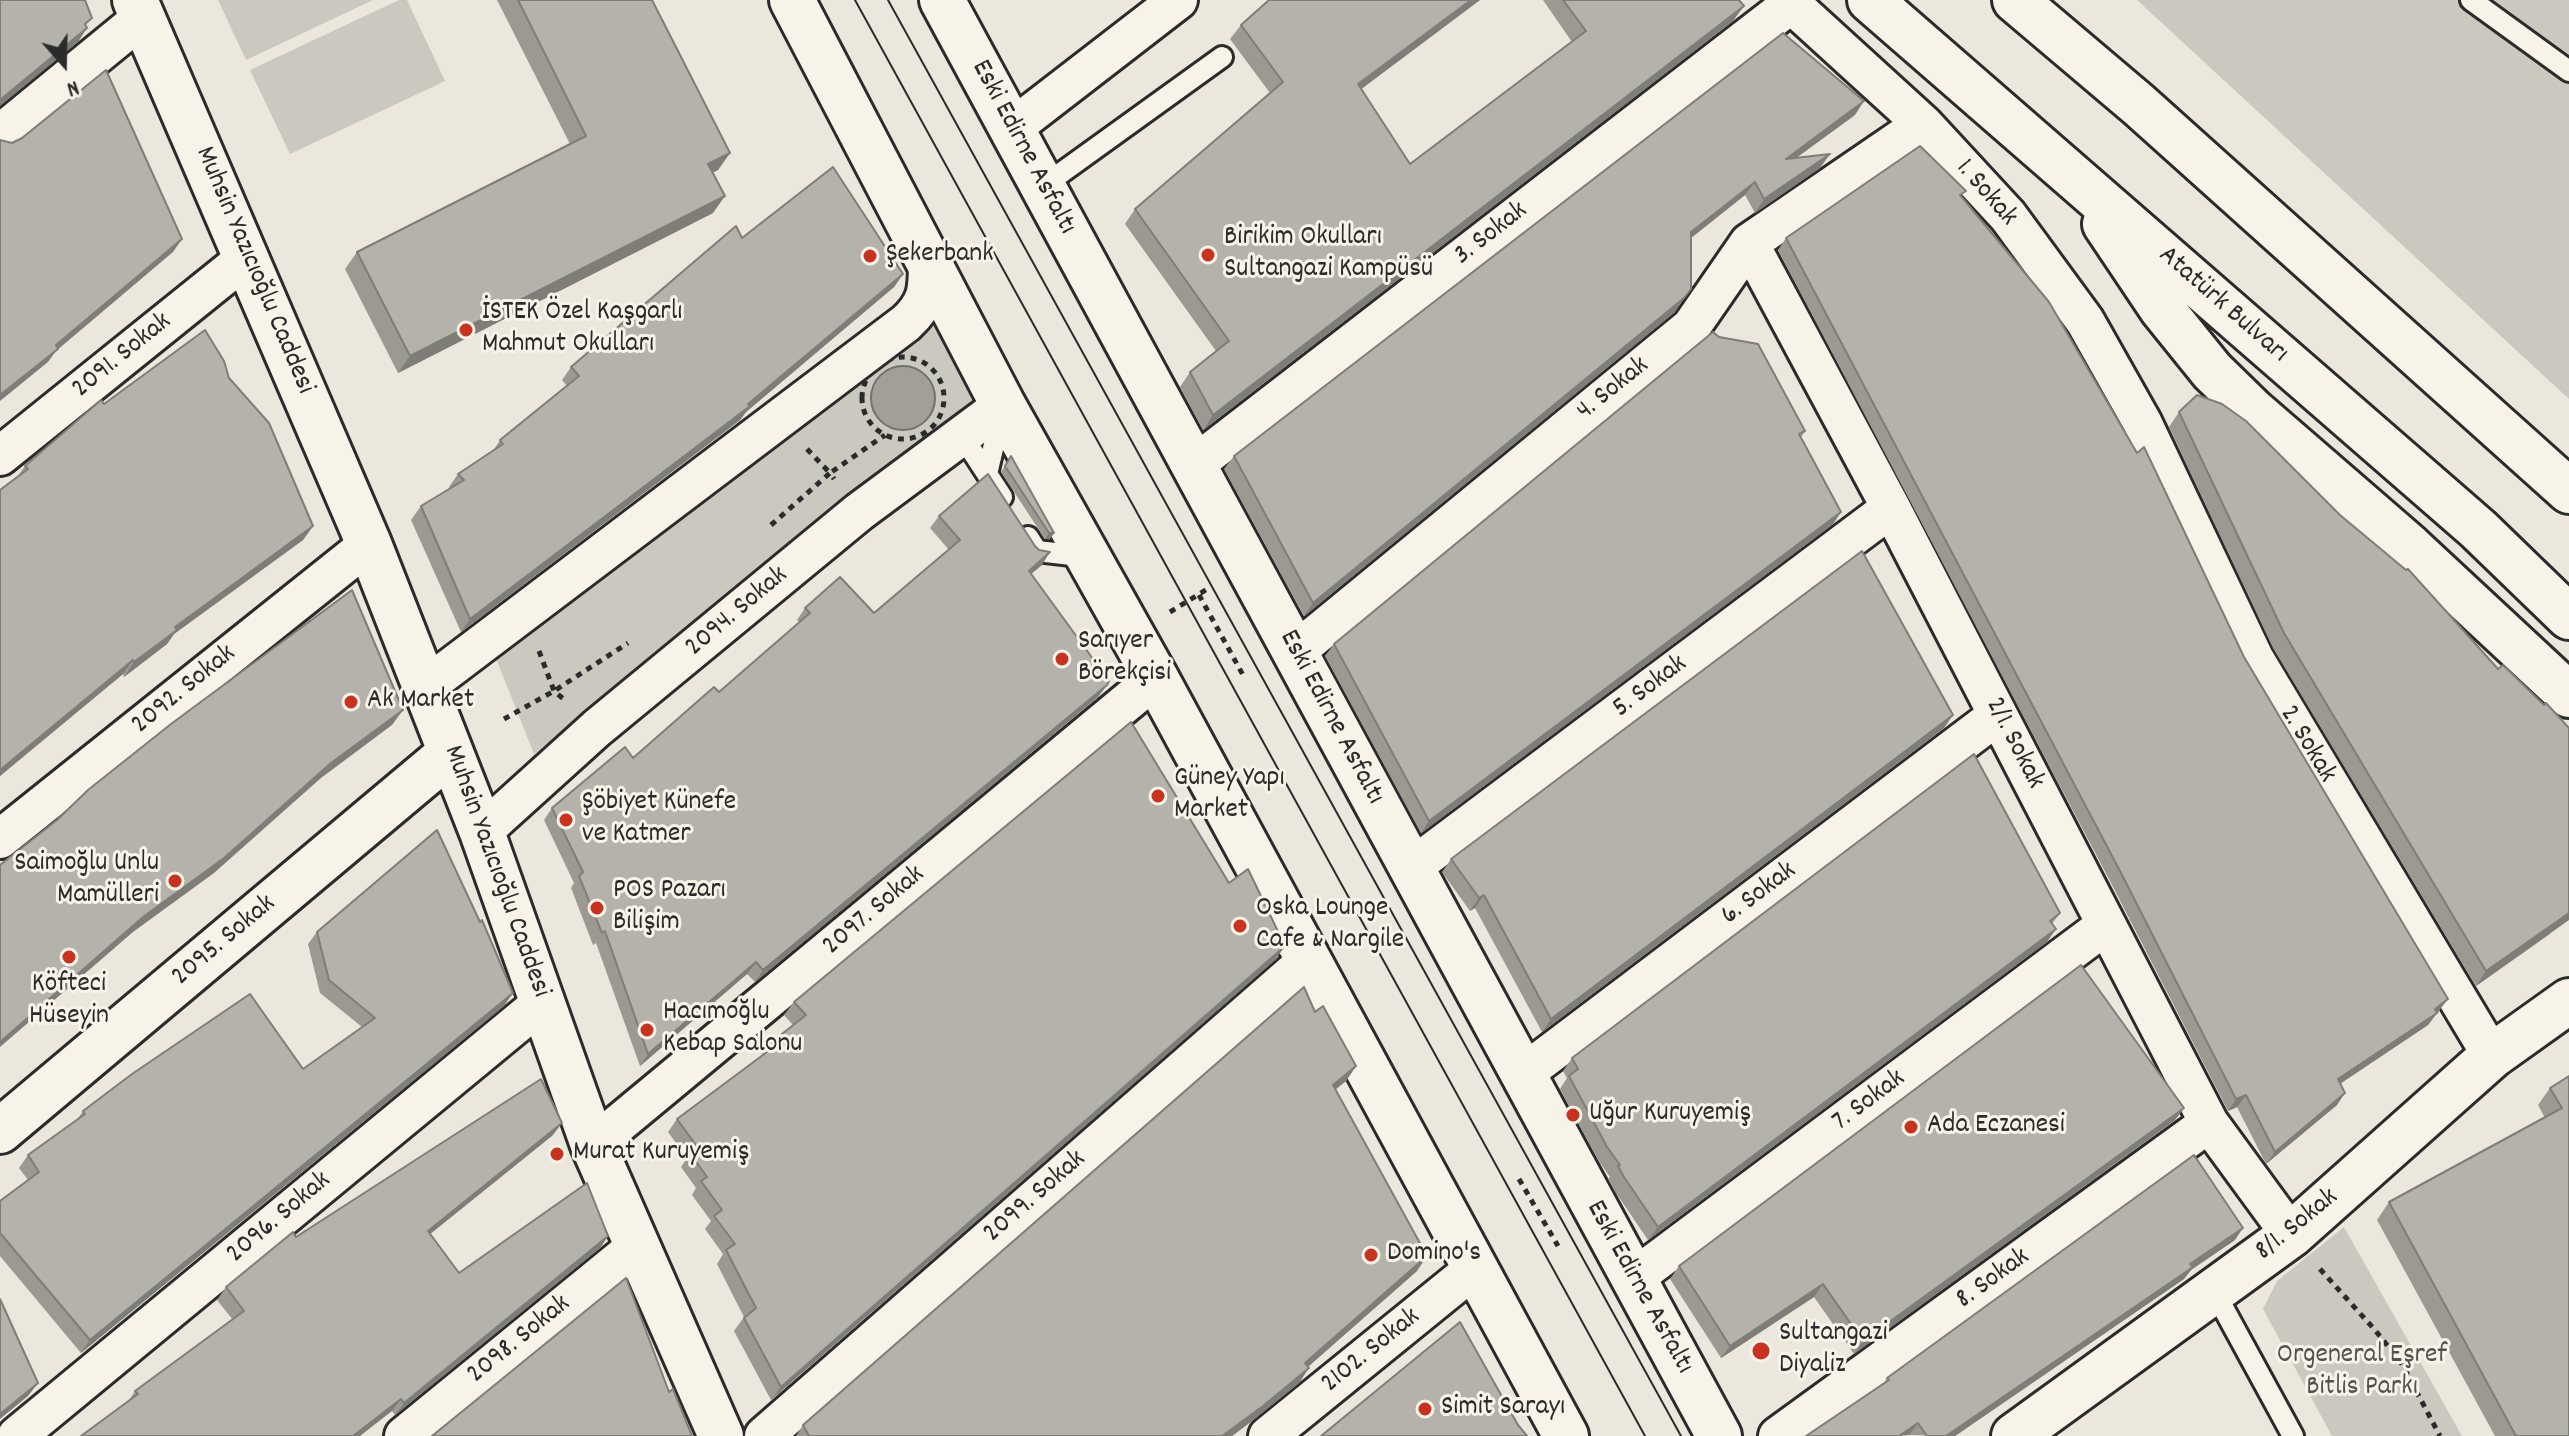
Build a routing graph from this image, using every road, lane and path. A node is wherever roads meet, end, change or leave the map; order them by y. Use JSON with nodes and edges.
{"nodes":[{"id":1,"x":792,"y":0,"type":"edge"},
{"id":2,"x":942,"y":0,"type":"edge"},
{"id":3,"x":1178,"y":0,"type":"edge"},
{"id":4,"x":1870,"y":0,"type":"edge"},
{"id":5,"x":2015,"y":0,"type":"edge"},
{"id":6,"x":2471,"y":0,"type":"edge"},
{"id":7,"x":1789,"y":2,"type":"edge"},
{"id":8,"x":139,"y":9,"type":"edge"},
{"id":9,"x":1222,"y":57,"type":"dead end"},
{"id":10,"x":2569,"y":71,"type":"edge"},
{"id":11,"x":1923,"y":124,"type":"junction"},
{"id":12,"x":1011,"y":129,"type":"junction"},
{"id":13,"x":0,"y":134,"type":"edge"},
{"id":14,"x":2072,"y":176,"type":"junction"},
{"id":15,"x":1043,"y":186,"type":"junction"},
{"id":16,"x":1749,"y":243,"type":"junction"},
{"id":17,"x":246,"y":258,"type":"junction"},
{"id":18,"x":928,"y":261,"type":"junction"},
{"id":19,"x":1003,"y":405,"type":"junction"},
{"id":20,"x":778,"y":418,"type":"junction"},
{"id":21,"x":2142,"y":422,"type":"joint"},
{"id":22,"x":961,"y":434,"type":"junction"},
{"id":23,"x":885,"y":435,"type":"junction"},
{"id":24,"x":0,"y":456,"type":"edge"},
{"id":25,"x":1194,"y":465,"type":"junction"},
{"id":26,"x":987,"y":474,"type":"junction"},
{"id":27,"x":2569,"y":491,"type":"edge"},
{"id":28,"x":1891,"y":508,"type":"junction"},
{"id":29,"x":369,"y":544,"type":"junction"},
{"id":30,"x":1089,"y":557,"type":"junction"},
{"id":31,"x":1247,"y":564,"type":"junction"},
{"id":32,"x":1199,"y":595,"type":"junction"},
{"id":33,"x":525,"y":612,"type":"junction"},
{"id":34,"x":2569,"y":617,"type":"edge"},
{"id":35,"x":1133,"y":635,"type":"junction"},
{"id":36,"x":1295,"y":652,"type":"junction"},
{"id":37,"x":1243,"y":675,"type":"dead end"},
{"id":38,"x":1156,"y":678,"type":"junction"},
{"id":39,"x":425,"y":687,"type":"junction"},
{"id":40,"x":554,"y":691,"type":"junction"},
{"id":41,"x":2569,"y":695,"type":"edge"},
{"id":42,"x":1998,"y":715,"type":"junction"},
{"id":43,"x":504,"y":719,"type":"dead end"},
{"id":44,"x":597,"y":728,"type":"junction"},
{"id":45,"x":450,"y":753,"type":"junction"},
{"id":46,"x":482,"y":832,"type":"junction"},
{"id":47,"x":0,"y":839,"type":"edge"},
{"id":48,"x":1411,"y":868,"type":"junction"},
{"id":49,"x":2106,"y":925,"type":"junction"},
{"id":50,"x":1308,"y":960,"type":"junction"},
{"id":51,"x":2569,"y":1001,"type":"edge"},
{"id":52,"x":543,"y":1002,"type":"junction"},
{"id":53,"x":2492,"y":1056,"type":"junction"},
{"id":54,"x":1523,"y":1074,"type":"junction"},
{"id":55,"x":2209,"y":1123,"type":"junction"},
{"id":56,"x":0,"y":1131,"type":"edge"},
{"id":57,"x":593,"y":1145,"type":"junction"},
{"id":58,"x":1519,"y":1179,"type":"dead end"},
{"id":59,"x":2291,"y":1235,"type":"junction"},
{"id":60,"x":637,"y":1246,"type":"junction"},
{"id":61,"x":1558,"y":1246,"type":"dead end"},
{"id":62,"x":1475,"y":1268,"type":"junction"},
{"id":63,"x":1634,"y":1278,"type":"junction"},
{"id":64,"x":2214,"y":1291,"type":"junction"},
{"id":65,"x":17,"y":1436,"type":"edge"},
{"id":66,"x":404,"y":1436,"type":"edge"},
{"id":67,"x":721,"y":1436,"type":"edge"},
{"id":68,"x":764,"y":1436,"type":"edge"},
{"id":69,"x":1268,"y":1436,"type":"edge"},
{"id":70,"x":1566,"y":1436,"type":"edge"},
{"id":71,"x":1719,"y":1436,"type":"edge"},
{"id":72,"x":1778,"y":1436,"type":"edge"},
{"id":73,"x":2014,"y":1436,"type":"edge"},
{"id":74,"x":2293,"y":1436,"type":"edge"},
{"id":75,"x":2440,"y":1436,"type":"edge"}],
"edges":[{"from":1,"to":18,"type":"main road"},
{"from":2,"to":12,"type":"main road","name":"Eski Edirne Asfaltı"},
{"from":3,"to":12,"type":"street"},
{"from":4,"to":14,"type":"main road","name":"Atatürk Bulvarı"},
{"from":5,"to":27,"type":"main road"},
{"from":6,"to":10,"type":"lane"},
{"from":7,"to":11,"type":"street","name":"1. Sokak"},
{"from":7,"to":25,"type":"street","name":"3. Sokak"},
{"from":8,"to":13,"type":"street"},
{"from":8,"to":17,"type":"main road","name":"Muhsin Yazıcıoğlu Caddesi"},
{"from":9,"to":15,"type":"lane"},
{"from":11,"to":16,"type":"street","name":"4. Sokak"},
{"from":11,"to":21,"type":"street","name":"1. Sokak"},
{"from":12,"to":15,"type":"main road","name":"Eski Edirne Asfaltı"},
{"from":14,"to":34,"type":"main road","name":"Atatürk Bulvarı"},
{"from":14,"to":41,"type":"main road"},
{"from":15,"to":25,"type":"main road","name":"Eski Edirne Asfaltı"},
{"from":16,"to":28,"type":"street","name":"2/1. Sokak"},
{"from":16,"to":36,"type":"street","name":"4. Sokak"},
{"from":17,"to":24,"type":"street","name":"2091. Sokak"},
{"from":17,"to":29,"type":"main road","name":"Muhsin Yazıcıoğlu Caddesi"},
{"from":18,"to":19,"type":"main road"},
{"from":18,"to":20,"type":"street"},
{"from":19,"to":22,"type":"street","name":"2094. Sokak"},
{"from":19,"to":26,"type":"lane"},
{"from":19,"to":30,"type":"main road"},
{"from":20,"to":23,"type":"path"},
{"from":20,"to":33,"type":"street"},
{"from":21,"to":53,"type":"street","name":"2. Sokak"},
{"from":22,"to":26,"type":"lane"},
{"from":22,"to":44,"type":"street","name":"2094. Sokak"},
{"from":23,"to":23,"type":"path"},
{"from":25,"to":31,"type":"main road","name":"Eski Edirne Asfaltı"},
{"from":26,"to":30,"type":"lane"},
{"from":28,"to":42,"type":"street","name":"2/1. Sokak"},
{"from":28,"to":48,"type":"street","name":"5. Sokak"},
{"from":29,"to":39,"type":"main road","name":"Muhsin Yazıcıoğlu Caddesi"},
{"from":29,"to":47,"type":"street","name":"2092. Sokak"},
{"from":30,"to":35,"type":"main road"},
{"from":31,"to":32,"type":"path"},
{"from":31,"to":36,"type":"main road","name":"Eski Edirne Asfaltı"},
{"from":32,"to":35,"type":"path"},
{"from":32,"to":37,"type":"path"},
{"from":33,"to":39,"type":"street"},
{"from":33,"to":40,"type":"path"},
{"from":35,"to":38,"type":"main road"},
{"from":36,"to":48,"type":"main road","name":"Eski Edirne Asfaltı"},
{"from":38,"to":50,"type":"main road"},
{"from":38,"to":57,"type":"street","name":"2097. Sokak"},
{"from":39,"to":45,"type":"main road","name":"Muhsin Yazıcıoğlu Caddesi"},
{"from":40,"to":43,"type":"path"},
{"from":40,"to":44,"type":"path"},
{"from":42,"to":49,"type":"street","name":"2/1. Sokak"},
{"from":42,"to":54,"type":"street","name":"6. Sokak"},
{"from":44,"to":46,"type":"street","name":"2094. Sokak"},
{"from":45,"to":46,"type":"main road","name":"Muhsin Yazıcıoğlu Caddesi"},
{"from":45,"to":56,"type":"main road","name":"2095. Sokak"},
{"from":46,"to":52,"type":"main road","name":"Muhsin Yazıcıoğlu Caddesi"},
{"from":48,"to":54,"type":"main road","name":"Eski Edirne Asfaltı"},
{"from":49,"to":55,"type":"street","name":"2/1. Sokak"},
{"from":49,"to":63,"type":"street","name":"7. Sokak"},
{"from":50,"to":62,"type":"main road"},
{"from":50,"to":68,"type":"street","name":"2099. Sokak"},
{"from":51,"to":53,"type":"main road","name":"8/1. Sokak"},
{"from":52,"to":57,"type":"main road","name":"Muhsin Yazıcıoğlu Caddesi"},
{"from":52,"to":65,"type":"street","name":"2096. Sokak"},
{"from":53,"to":59,"type":"main road","name":"8/1. Sokak"},
{"from":54,"to":63,"type":"main road","name":"Eski Edirne Asfaltı"},
{"from":55,"to":59,"type":"street","name":"2/1. Sokak"},
{"from":55,"to":72,"type":"street","name":"8. Sokak"},
{"from":57,"to":60,"type":"main road","name":"Muhsin Yazıcıoğlu Caddesi"},
{"from":58,"to":61,"type":"path"},
{"from":59,"to":64,"type":"main road","name":"8/1. Sokak"},
{"from":59,"to":75,"type":"path"},
{"from":60,"to":66,"type":"street","name":"2098. Sokak"},
{"from":60,"to":67,"type":"main road","name":"Muhsin Yazıcıoğlu Caddesi"},
{"from":62,"to":69,"type":"street","name":"2102. Sokak"},
{"from":62,"to":70,"type":"main road"},
{"from":63,"to":71,"type":"main road","name":"Eski Edirne Asfaltı"},
{"from":64,"to":73,"type":"main road","name":"8/1. Sokak"},
{"from":64,"to":74,"type":"lane"}]}
